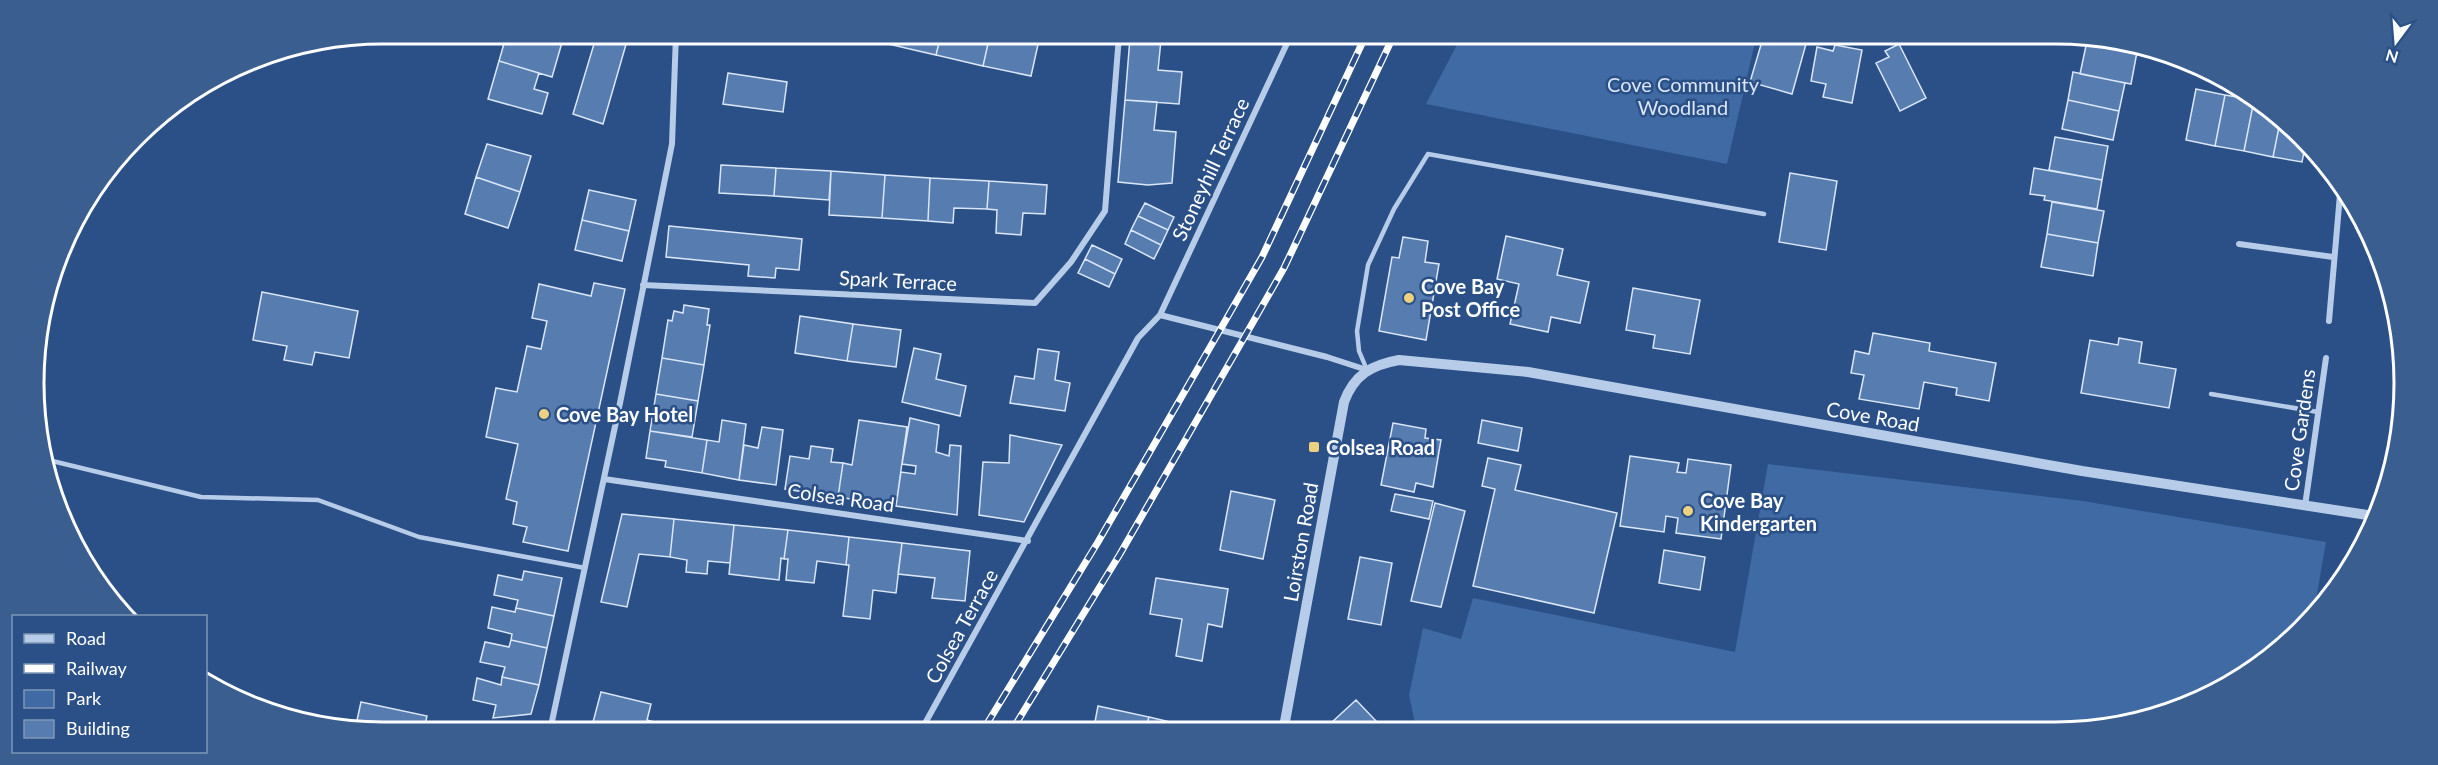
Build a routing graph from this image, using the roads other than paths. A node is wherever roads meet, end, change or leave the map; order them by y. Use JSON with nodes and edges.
{"nodes":[{"id":1,"x":676,"y":44,"type":"edge"},
{"id":2,"x":1118,"y":44,"type":"edge"},
{"id":3,"x":1287,"y":44,"type":"edge"},
{"id":4,"x":2339,"y":198,"type":"edge"},
{"id":5,"x":1764,"y":214,"type":"dead end"},
{"id":6,"x":2239,"y":244,"type":"dead end"},
{"id":7,"x":2333,"y":257,"type":"junction"},
{"id":8,"x":643,"y":285,"type":"junction"},
{"id":9,"x":1160,"y":315,"type":"junction"},
{"id":10,"x":2329,"y":321,"type":"dead end"},
{"id":11,"x":2326,"y":358,"type":"dead end"},
{"id":12,"x":1366,"y":370,"type":"junction"},
{"id":13,"x":2211,"y":394,"type":"dead end"},
{"id":14,"x":2318,"y":412,"type":"junction"},
{"id":15,"x":53,"y":461,"type":"edge"},
{"id":16,"x":604,"y":479,"type":"junction"},
{"id":17,"x":2305,"y":506,"type":"junction"},
{"id":18,"x":2368,"y":515,"type":"edge"},
{"id":19,"x":1028,"y":541,"type":"junction"},
{"id":20,"x":585,"y":568,"type":"junction"},
{"id":21,"x":552,"y":722,"type":"edge"},
{"id":22,"x":925,"y":722,"type":"edge"},
{"id":23,"x":1285,"y":722,"type":"edge"}],
"edges":[{"from":1,"to":8,"type":"street"},
{"from":2,"to":8,"type":"street","name":"Spark Terrace"},
{"from":3,"to":9,"type":"street","name":"Stoneyhill Terrace"},
{"from":4,"to":7,"type":"street"},
{"from":5,"to":12,"type":"lane"},
{"from":6,"to":7,"type":"street"},
{"from":7,"to":10,"type":"street"},
{"from":8,"to":16,"type":"street"},
{"from":9,"to":12,"type":"street"},
{"from":9,"to":19,"type":"street"},
{"from":11,"to":14,"type":"street","name":"Cove Gardens"},
{"from":12,"to":17,"type":"street","name":"Cove Road"},
{"from":12,"to":23,"type":"street","name":"Loirston Road"},
{"from":13,"to":14,"type":"lane"},
{"from":14,"to":17,"type":"street","name":"Cove Gardens"},
{"from":15,"to":20,"type":"lane"},
{"from":16,"to":19,"type":"street","name":"Colsea Road"},
{"from":16,"to":20,"type":"street"},
{"from":17,"to":18,"type":"street","name":"Cove Road"},
{"from":19,"to":22,"type":"street","name":"Colsea Terrace"},
{"from":20,"to":21,"type":"street"}]}
